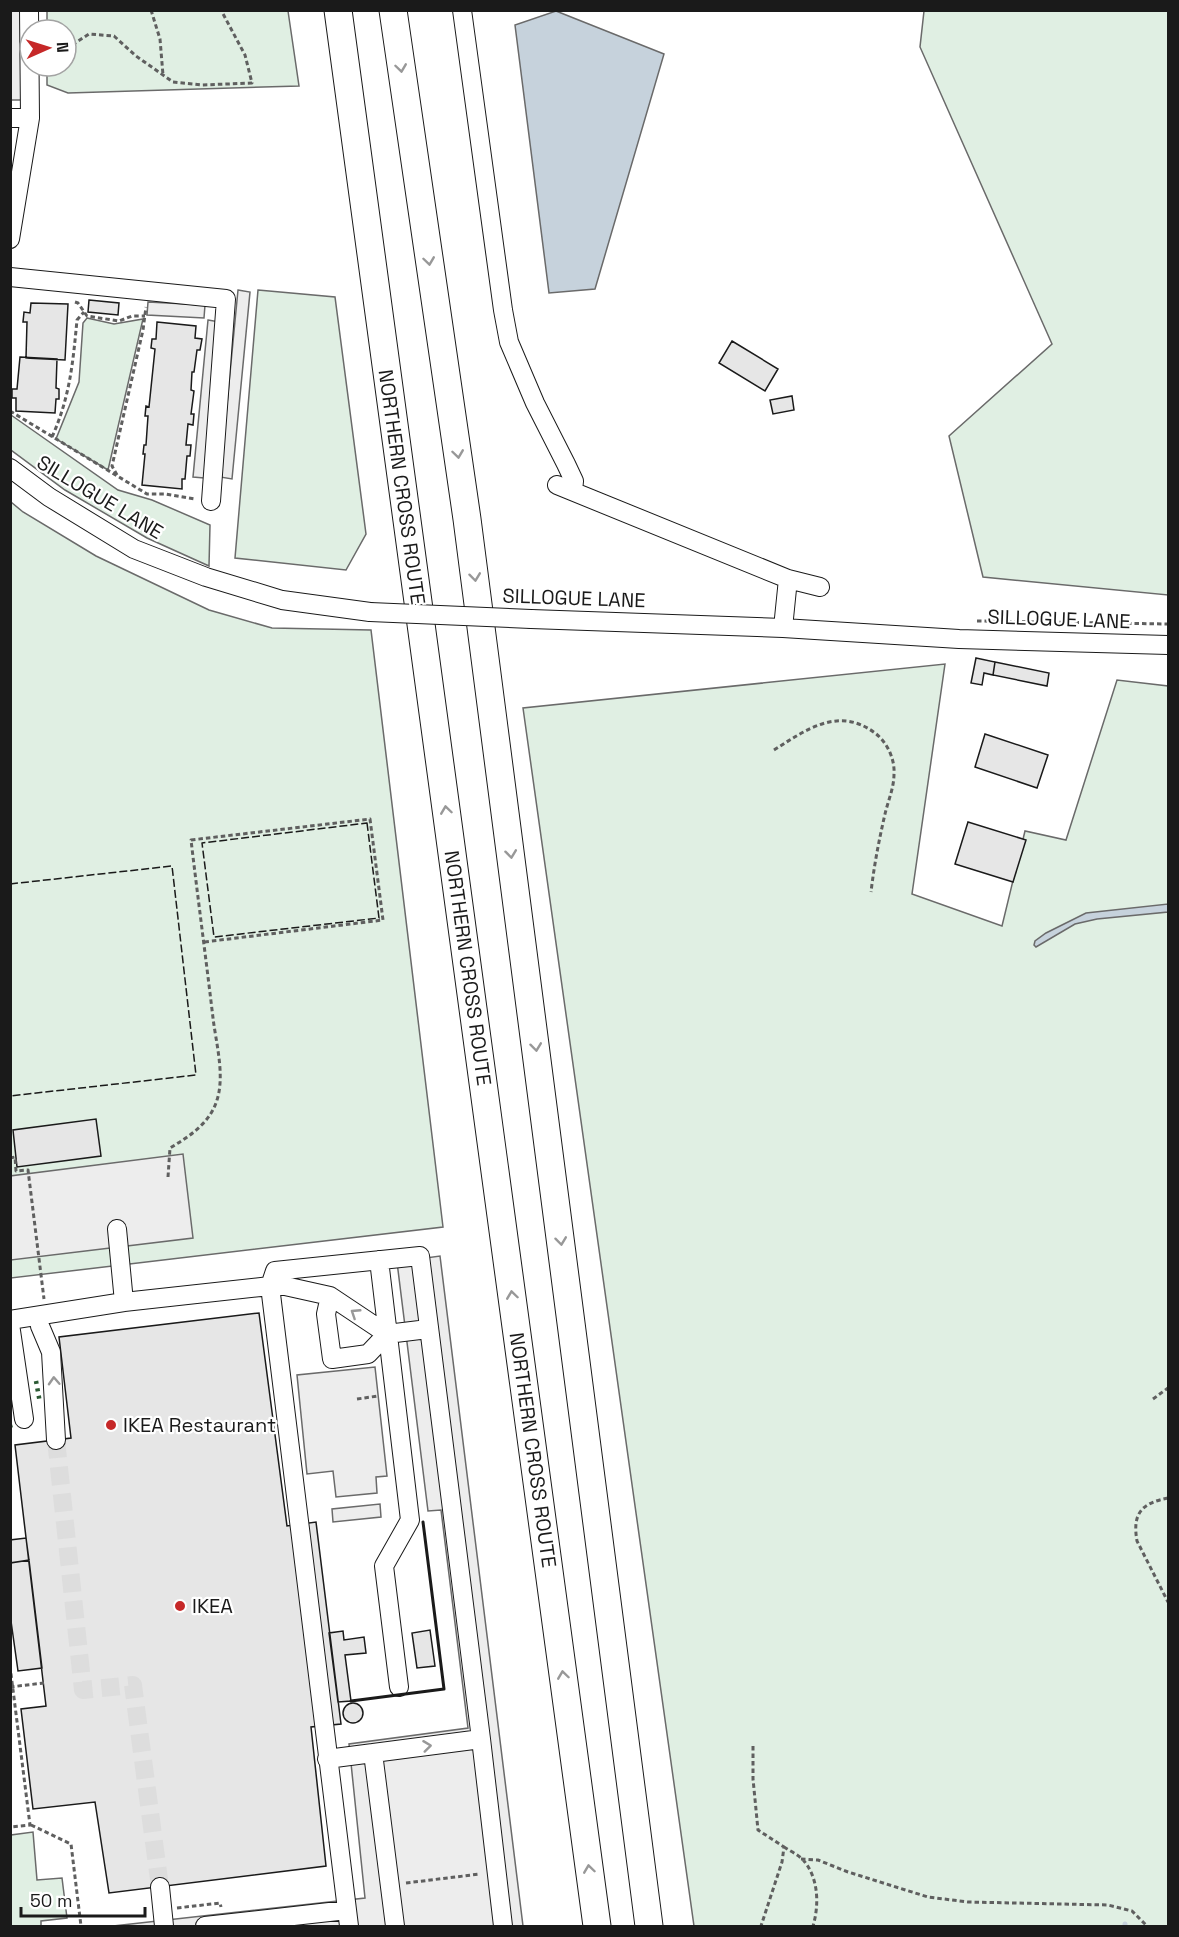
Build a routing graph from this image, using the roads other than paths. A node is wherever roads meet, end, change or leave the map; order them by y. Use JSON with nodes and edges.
{"nodes":[{"id":1,"x":29,"y":10,"type":"edge"},
{"id":2,"x":338,"y":10,"type":"edge"},
{"id":3,"x":393,"y":10,"type":"edge"},
{"id":4,"x":462,"y":10,"type":"edge"},
{"id":5,"x":10,"y":118,"type":"edge"},
{"id":6,"x":30,"y":118,"type":"junction"},
{"id":7,"x":10,"y":239,"type":"edge"},
{"id":8,"x":10,"y":277,"type":"edge"},
{"id":9,"x":10,"y":468,"type":"edge"},
{"id":10,"x":211,"y":501,"type":"road end"},
{"id":11,"x":788,"y":579,"type":"junction"},
{"id":12,"x":820,"y":587,"type":"dead end"},
{"id":13,"x":783,"y":628,"type":"junction"},
{"id":14,"x":1168,"y":645,"type":"edge"},
{"id":15,"x":117,"y":1229,"type":"dead end"},
{"id":16,"x":379,"y":1260,"type":"junction"},
{"id":17,"x":270,"y":1286,"type":"junction"},
{"id":18,"x":330,"y":1296,"type":"junction"},
{"id":19,"x":124,"y":1302,"type":"junction"},
{"id":20,"x":42,"y":1315,"type":"junction"},
{"id":21,"x":10,"y":1322,"type":"edge"},
{"id":22,"x":428,"y":1329,"type":"junction"},
{"id":23,"x":387,"y":1334,"type":"junction"},
{"id":24,"x":577,"y":1358,"type":"junction"},
{"id":25,"x":24,"y":1419,"type":"dead end"},
{"id":26,"x":56,"y":1440,"type":"tunnel mouth"},
{"id":27,"x":399,"y":1687,"type":"dead end"},
{"id":28,"x":481,"y":1739,"type":"junction"},
{"id":29,"x":373,"y":1753,"type":"junction"},
{"id":30,"x":327,"y":1759,"type":"junction"},
{"id":31,"x":160,"y":1887,"type":"tunnel mouth"},
{"id":32,"x":348,"y":1918,"type":"edge"},
{"id":33,"x":164,"y":1926,"type":"edge"},
{"id":34,"x":205,"y":1926,"type":"edge"},
{"id":35,"x":395,"y":1926,"type":"edge"},
{"id":36,"x":503,"y":1926,"type":"edge"},
{"id":37,"x":597,"y":1926,"type":"edge"},
{"id":38,"x":649,"y":1926,"type":"edge"},
{"id":39,"x":666,"y":1926,"type":"edge"}],
"edges":[{"from":1,"to":6,"type":"street"},
{"from":37,"to":2,"type":"highway","name":"NORTHERN CROSS ROUTE","one_way":true},
{"from":3,"to":24,"type":"highway","one_way":true},
{"from":4,"to":11,"type":"street"},
{"from":5,"to":6,"type":"street"},
{"from":6,"to":7,"type":"street"},
{"from":8,"to":10,"type":"street"},
{"from":9,"to":13,"type":"street","name":"SILLOGUE LANE","bridge":true},
{"from":11,"to":12,"type":"street"},
{"from":11,"to":13,"type":"street"},
{"from":13,"to":14,"type":"street","name":"SILLOGUE LANE"},
{"from":15,"to":19,"type":"street"},
{"from":16,"to":17,"type":"street"},
{"from":16,"to":22,"type":"street"},
{"from":16,"to":23,"type":"street"},
{"from":17,"to":18,"type":"street"},
{"from":17,"to":19,"type":"street"},
{"from":17,"to":30,"type":"street"},
{"from":23,"to":18,"type":"street","one_way":true},
{"from":18,"to":23,"type":"street"},
{"from":19,"to":20,"type":"street"},
{"from":20,"to":21,"type":"street"},
{"from":26,"to":20,"type":"street","one_way":true},
{"from":21,"to":25,"type":"street"},
{"from":22,"to":23,"type":"street"},
{"from":22,"to":28,"type":"street"},
{"from":23,"to":27,"type":"street"},
{"from":24,"to":38,"type":"highway"},
{"from":24,"to":39,"type":"highway"},
{"from":29,"to":28,"type":"street","one_way":true},
{"from":28,"to":36,"type":"street"},
{"from":29,"to":30,"type":"street"},
{"from":29,"to":35,"type":"street"},
{"from":30,"to":32,"type":"street"},
{"from":31,"to":33,"type":"street"},
{"from":32,"to":34,"type":"street"}]}
